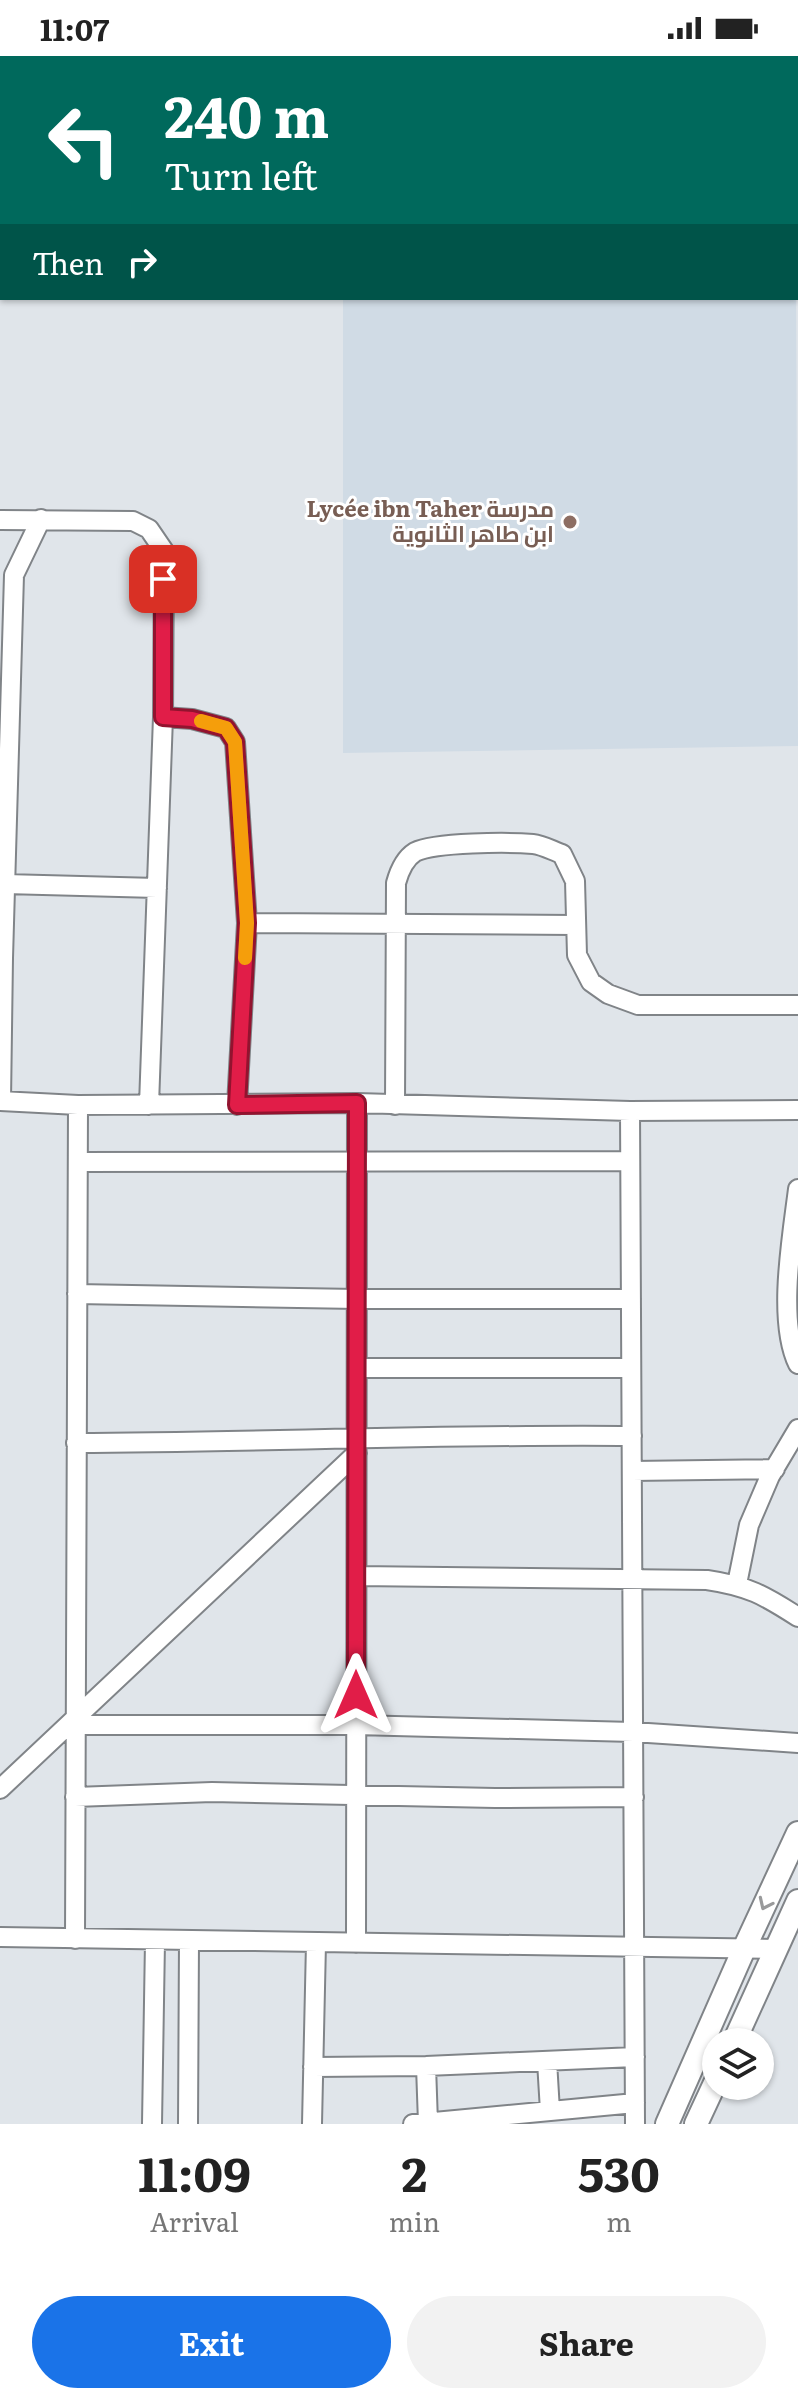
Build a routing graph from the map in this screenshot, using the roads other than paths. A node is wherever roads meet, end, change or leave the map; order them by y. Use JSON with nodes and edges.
{"nodes":[{"id":1,"x":41,"y":519,"type":"junction"},
{"id":2,"x":0,"y":520,"type":"edge"},
{"id":3,"x":163,"y":717,"type":"junction"},
{"id":4,"x":5,"y":884,"type":"junction"},
{"id":5,"x":157,"y":888,"type":"junction"},
{"id":6,"x":394,"y":922,"type":"junction"},
{"id":7,"x":247,"y":923,"type":"junction"},
{"id":8,"x":575,"y":925,"type":"junction"},
{"id":9,"x":1,"y":958,"type":"edge"},
{"id":10,"x":798,"y":1005,"type":"edge"},
{"id":11,"x":0,"y":1101,"type":"edge"},
{"id":12,"x":357,"y":1103,"type":"junction"},
{"id":13,"x":78,"y":1105,"type":"junction"},
{"id":14,"x":149,"y":1105,"type":"junction"},
{"id":15,"x":237,"y":1105,"type":"junction"},
{"id":16,"x":395,"y":1105,"type":"junction"},
{"id":17,"x":798,"y":1110,"type":"edge"},
{"id":18,"x":630,"y":1111,"type":"junction"},
{"id":19,"x":630,"y":1161,"type":"junction"},
{"id":20,"x":78,"y":1162,"type":"junction"},
{"id":21,"x":357,"y":1162,"type":"junction"},
{"id":22,"x":798,"y":1189,"type":"edge"},
{"id":23,"x":77,"y":1294,"type":"junction"},
{"id":24,"x":357,"y":1299,"type":"junction"},
{"id":25,"x":631,"y":1299,"type":"junction"},
{"id":26,"x":798,"y":1364,"type":"edge"},
{"id":27,"x":357,"y":1368,"type":"junction"},
{"id":28,"x":631,"y":1368,"type":"junction"},
{"id":29,"x":798,"y":1429,"type":"edge"},
{"id":30,"x":632,"y":1436,"type":"junction"},
{"id":31,"x":76,"y":1443,"type":"junction"},
{"id":32,"x":357,"y":1446,"type":"junction"},
{"id":33,"x":775,"y":1469,"type":"junction"},
{"id":34,"x":632,"y":1471,"type":"junction"},
{"id":35,"x":357,"y":1576,"type":"junction"},
{"id":36,"x":632,"y":1578,"type":"junction"},
{"id":37,"x":737,"y":1584,"type":"junction"},
{"id":38,"x":798,"y":1617,"type":"edge"},
{"id":39,"x":76,"y":1720,"type":"junction"},
{"id":40,"x":356,"y":1725,"type":"junction"},
{"id":41,"x":633,"y":1732,"type":"junction"},
{"id":42,"x":798,"y":1743,"type":"edge"},
{"id":43,"x":0,"y":1789,"type":"edge"},
{"id":44,"x":356,"y":1795,"type":"junction"},
{"id":45,"x":75,"y":1797,"type":"junction"},
{"id":46,"x":634,"y":1797,"type":"junction"},
{"id":47,"x":798,"y":1833,"type":"edge"},
{"id":48,"x":798,"y":1901,"type":"edge"},
{"id":49,"x":0,"y":1938,"type":"edge"},
{"id":50,"x":75,"y":1939,"type":"junction"},
{"id":51,"x":155,"y":1941,"type":"junction"},
{"id":52,"x":189,"y":1941,"type":"junction"},
{"id":53,"x":316,"y":1943,"type":"junction"},
{"id":54,"x":356,"y":1943,"type":"junction"},
{"id":55,"x":634,"y":1947,"type":"junction"},
{"id":56,"x":744,"y":1949,"type":"junction"},
{"id":57,"x":777,"y":1949,"type":"junction"},
{"id":58,"x":740,"y":2028,"type":"edge"},
{"id":59,"x":635,"y":2057,"type":"junction"},
{"id":60,"x":547,"y":2061,"type":"junction"},
{"id":61,"x":188,"y":2063,"type":"junction"},
{"id":62,"x":153,"y":2066,"type":"junction"},
{"id":63,"x":426,"y":2066,"type":"junction"},
{"id":64,"x":313,"y":2067,"type":"junction"},
{"id":65,"x":707,"y":2100,"type":"edge"},
{"id":66,"x":635,"y":2103,"type":"junction"},
{"id":67,"x":550,"y":2111,"type":"junction"},
{"id":68,"x":421,"y":2123,"type":"edge"},
{"id":69,"x":152,"y":2124,"type":"edge"},
{"id":70,"x":188,"y":2124,"type":"edge"},
{"id":71,"x":312,"y":2124,"type":"edge"},
{"id":72,"x":635,"y":2124,"type":"edge"},
{"id":73,"x":667,"y":2124,"type":"edge"},
{"id":74,"x":696,"y":2124,"type":"edge"}],
"edges":[{"from":1,"to":2,"type":"street"},
{"from":1,"to":3,"type":"street"},
{"from":1,"to":4,"type":"street"},
{"from":3,"to":5,"type":"street"},
{"from":3,"to":7,"type":"street"},
{"from":4,"to":5,"type":"street"},
{"from":4,"to":9,"type":"street"},
{"from":5,"to":14,"type":"street"},
{"from":6,"to":7,"type":"street"},
{"from":6,"to":8,"type":"street"},
{"from":6,"to":8,"type":"street"},
{"from":6,"to":16,"type":"street"},
{"from":7,"to":15,"type":"street"},
{"from":8,"to":10,"type":"street"},
{"from":9,"to":11,"type":"street"},
{"from":11,"to":13,"type":"street"},
{"from":12,"to":15,"type":"street"},
{"from":12,"to":16,"type":"street"},
{"from":12,"to":21,"type":"street"},
{"from":13,"to":14,"type":"street"},
{"from":13,"to":20,"type":"street"},
{"from":14,"to":15,"type":"street"},
{"from":16,"to":18,"type":"street"},
{"from":17,"to":18,"type":"street"},
{"from":18,"to":19,"type":"street"},
{"from":19,"to":21,"type":"street"},
{"from":19,"to":25,"type":"street"},
{"from":20,"to":21,"type":"street"},
{"from":20,"to":23,"type":"street"},
{"from":21,"to":24,"type":"street"},
{"from":22,"to":26,"type":"street"},
{"from":23,"to":24,"type":"street"},
{"from":23,"to":31,"type":"street"},
{"from":24,"to":25,"type":"street"},
{"from":24,"to":27,"type":"street"},
{"from":25,"to":28,"type":"street"},
{"from":27,"to":28,"type":"street"},
{"from":27,"to":32,"type":"street"},
{"from":28,"to":30,"type":"street"},
{"from":29,"to":33,"type":"street"},
{"from":30,"to":32,"type":"street"},
{"from":30,"to":34,"type":"street"},
{"from":31,"to":32,"type":"street"},
{"from":31,"to":39,"type":"street"},
{"from":32,"to":35,"type":"street"},
{"from":32,"to":39,"type":"street"},
{"from":33,"to":34,"type":"street"},
{"from":33,"to":37,"type":"street"},
{"from":34,"to":36,"type":"street"},
{"from":35,"to":36,"type":"street"},
{"from":35,"to":40,"type":"street"},
{"from":36,"to":37,"type":"street"},
{"from":36,"to":41,"type":"street"},
{"from":37,"to":38,"type":"street"},
{"from":39,"to":40,"type":"street"},
{"from":39,"to":43,"type":"street"},
{"from":39,"to":45,"type":"street"},
{"from":40,"to":41,"type":"street"},
{"from":40,"to":44,"type":"street"},
{"from":41,"to":42,"type":"street"},
{"from":41,"to":46,"type":"street"},
{"from":44,"to":45,"type":"street"},
{"from":44,"to":46,"type":"street"},
{"from":44,"to":54,"type":"street"},
{"from":45,"to":50,"type":"street"},
{"from":46,"to":55,"type":"street"},
{"from":47,"to":56,"type":"street","one_way":true},
{"from":48,"to":57,"type":"street"},
{"from":49,"to":50,"type":"street"},
{"from":50,"to":51,"type":"street"},
{"from":51,"to":52,"type":"street"},
{"from":51,"to":62,"type":"street"},
{"from":52,"to":53,"type":"street"},
{"from":52,"to":61,"type":"street"},
{"from":53,"to":54,"type":"street"},
{"from":53,"to":64,"type":"street"},
{"from":54,"to":55,"type":"street"},
{"from":55,"to":56,"type":"street"},
{"from":55,"to":59,"type":"street"},
{"from":56,"to":57,"type":"street"},
{"from":56,"to":73,"type":"street"},
{"from":57,"to":58,"type":"street"},
{"from":59,"to":60,"type":"street"},
{"from":59,"to":66,"type":"street"},
{"from":60,"to":63,"type":"street"},
{"from":60,"to":67,"type":"street"},
{"from":61,"to":62,"type":"street"},
{"from":61,"to":70,"type":"street"},
{"from":62,"to":69,"type":"street"},
{"from":63,"to":64,"type":"street"},
{"from":63,"to":68,"type":"street"},
{"from":64,"to":71,"type":"street"},
{"from":65,"to":74,"type":"street"},
{"from":66,"to":67,"type":"street"},
{"from":66,"to":72,"type":"street"},
{"from":67,"to":68,"type":"street"}]}
